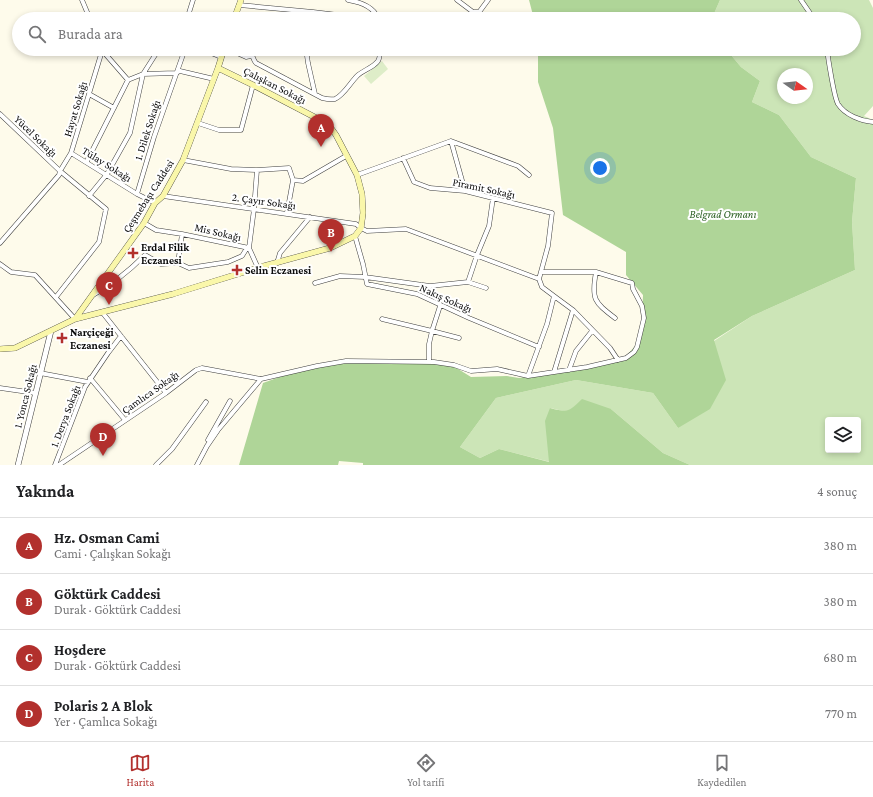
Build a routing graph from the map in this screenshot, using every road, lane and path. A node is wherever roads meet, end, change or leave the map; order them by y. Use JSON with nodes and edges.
{"nodes":[{"id":1,"x":82,"y":0,"type":"edge"},
{"id":2,"x":193,"y":0,"type":"edge"},
{"id":3,"x":348,"y":0,"type":"edge"},
{"id":4,"x":457,"y":0,"type":"edge"},
{"id":5,"x":488,"y":0,"type":"edge"},
{"id":6,"x":801,"y":0,"type":"edge"},
{"id":7,"x":240,"y":2,"type":"edge"},
{"id":8,"x":87,"y":12,"type":"edge"},
{"id":9,"x":190,"y":12,"type":"edge"},
{"id":10,"x":236,"y":12,"type":"edge"},
{"id":11,"x":313,"y":12,"type":"edge"},
{"id":12,"x":375,"y":12,"type":"edge"},
{"id":13,"x":479,"y":12,"type":"joint"},
{"id":14,"x":809,"y":12,"type":"edge"},
{"id":15,"x":99,"y":56,"type":"edge"},
{"id":16,"x":106,"y":56,"type":"edge"},
{"id":17,"x":155,"y":56,"type":"edge"},
{"id":18,"x":182,"y":56,"type":"edge"},
{"id":19,"x":246,"y":56,"type":"edge"},
{"id":20,"x":252,"y":56,"type":"joint"},
{"id":21,"x":307,"y":56,"type":"edge"},
{"id":22,"x":380,"y":56,"type":"edge"},
{"id":23,"x":828,"y":56,"type":"edge"},
{"id":24,"x":221,"y":57,"type":"edge"},
{"id":25,"x":218,"y":68,"type":"junction"},
{"id":26,"x":176,"y":73,"type":"junction"},
{"id":27,"x":143,"y":74,"type":"junction"},
{"id":28,"x":214,"y":79,"type":"junction"},
{"id":29,"x":128,"y":80,"type":"junction"},
{"id":30,"x":253,"y":85,"type":"junction"},
{"id":31,"x":89,"y":94,"type":"junction"},
{"id":32,"x":315,"y":94,"type":"junction"},
{"id":33,"x":114,"y":108,"type":"junction"},
{"id":34,"x":0,"y":114,"type":"edge"},
{"id":35,"x":873,"y":122,"type":"edge"},
{"id":36,"x":198,"y":123,"type":"junction"},
{"id":37,"x":451,"y":141,"type":"junction"},
{"id":38,"x":71,"y":153,"type":"junction"},
{"id":39,"x":346,"y":156,"type":"junction"},
{"id":40,"x":403,"y":158,"type":"junction"},
{"id":41,"x":183,"y":160,"type":"junction"},
{"id":42,"x":87,"y":161,"type":"junction"},
{"id":43,"x":257,"y":170,"type":"junction"},
{"id":44,"x":60,"y":171,"type":"junction"},
{"id":45,"x":107,"y":174,"type":"junction"},
{"id":46,"x":529,"y":174,"type":"dead end"},
{"id":47,"x":357,"y":175,"type":"junction"},
{"id":48,"x":293,"y":180,"type":"junction"},
{"id":49,"x":465,"y":191,"type":"junction"},
{"id":50,"x":137,"y":194,"type":"junction"},
{"id":51,"x":89,"y":196,"type":"junction"},
{"id":52,"x":163,"y":196,"type":"junction"},
{"id":53,"x":493,"y":198,"type":"junction"},
{"id":54,"x":155,"y":203,"type":"junction"},
{"id":55,"x":254,"y":209,"type":"junction"},
{"id":56,"x":287,"y":213,"type":"junction"},
{"id":57,"x":310,"y":218,"type":"junction"},
{"id":58,"x":144,"y":223,"type":"junction"},
{"id":59,"x":361,"y":228,"type":"junction"},
{"id":60,"x":182,"y":234,"type":"junction"},
{"id":61,"x":354,"y":236,"type":"junction"},
{"id":62,"x":0,"y":243,"type":"edge"},
{"id":63,"x":248,"y":248,"type":"junction"},
{"id":64,"x":477,"y":255,"type":"junction"},
{"id":65,"x":178,"y":263,"type":"junction"},
{"id":66,"x":277,"y":263,"type":"junction"},
{"id":67,"x":0,"y":264,"type":"edge"},
{"id":68,"x":258,"y":268,"type":"junction"},
{"id":69,"x":541,"y":272,"type":"junction"},
{"id":70,"x":596,"y":272,"type":"junction"},
{"id":71,"x":365,"y":276,"type":"junction"},
{"id":72,"x":539,"y":279,"type":"junction"},
{"id":73,"x":468,"y":282,"type":"junction"},
{"id":74,"x":314,"y":283,"type":"dead end"},
{"id":75,"x":486,"y":288,"type":"dead end"},
{"id":76,"x":92,"y":296,"type":"junction"},
{"id":77,"x":554,"y":296,"type":"junction"},
{"id":78,"x":56,"y":297,"type":"junction"},
{"id":79,"x":440,"y":306,"type":"junction"},
{"id":80,"x":573,"y":310,"type":"junction"},
{"id":81,"x":102,"y":312,"type":"junction"},
{"id":82,"x":615,"y":318,"type":"dead end"},
{"id":83,"x":75,"y":319,"type":"junction"},
{"id":84,"x":382,"y":319,"type":"dead end"},
{"id":85,"x":50,"y":331,"type":"junction"},
{"id":86,"x":432,"y":331,"type":"junction"},
{"id":87,"x":592,"y":331,"type":"junction"},
{"id":88,"x":121,"y":336,"type":"junction"},
{"id":89,"x":460,"y":338,"type":"dead end"},
{"id":90,"x":540,"y":347,"type":"junction"},
{"id":91,"x":0,"y":349,"type":"edge"},
{"id":92,"x":618,"y":360,"type":"junction"},
{"id":93,"x":429,"y":362,"type":"junction"},
{"id":94,"x":569,"y":370,"type":"junction"},
{"id":95,"x":554,"y":372,"type":"junction"},
{"id":96,"x":40,"y":373,"type":"junction"},
{"id":97,"x":528,"y":376,"type":"junction"},
{"id":98,"x":89,"y":380,"type":"junction"},
{"id":99,"x":261,"y":380,"type":"junction"},
{"id":100,"x":0,"y":388,"type":"edge"},
{"id":101,"x":166,"y":393,"type":"junction"},
{"id":102,"x":35,"y":394,"type":"junction"},
{"id":103,"x":230,"y":400,"type":"dead end"},
{"id":104,"x":206,"y":402,"type":"dead end"},
{"id":105,"x":125,"y":420,"type":"junction"},
{"id":106,"x":18,"y":465,"type":"edge"},
{"id":107,"x":56,"y":465,"type":"edge"},
{"id":108,"x":59,"y":465,"type":"edge"},
{"id":109,"x":156,"y":465,"type":"edge"},
{"id":110,"x":194,"y":465,"type":"edge"},
{"id":111,"x":197,"y":465,"type":"edge"}],
"edges":[{"from":1,"to":8,"type":"street"},
{"from":2,"to":9,"type":"street"},
{"from":3,"to":12,"type":"street"},
{"from":4,"to":13,"type":"street"},
{"from":5,"to":13,"type":"street"},
{"from":6,"to":14,"type":"street"},
{"from":7,"to":10,"type":"main road"},
{"from":7,"to":11,"type":"street"},
{"from":15,"to":31,"type":"street","name":"Hayat Sokağı"},
{"from":16,"to":29,"type":"street"},
{"from":17,"to":27,"type":"street"},
{"from":18,"to":26,"type":"street","name":"1. Dilek Sokağı"},
{"from":19,"to":20,"type":"street"},
{"from":20,"to":32,"type":"street"},
{"from":21,"to":32,"type":"street"},
{"from":22,"to":32,"type":"street"},
{"from":23,"to":35,"type":"street"},
{"from":24,"to":25,"type":"main road","name":"Çeşmebaşı Caddesi"},
{"from":25,"to":28,"type":"main road","name":"Çeşmebaşı Caddesi"},
{"from":25,"to":30,"type":"main road","name":"Çalışkan Sokağı"},
{"from":26,"to":27,"type":"street"},
{"from":26,"to":28,"type":"street"},
{"from":26,"to":50,"type":"street","name":"1. Dilek Sokağı"},
{"from":27,"to":29,"type":"street"},
{"from":27,"to":45,"type":"street"},
{"from":28,"to":36,"type":"main road","name":"Çeşmebaşı Caddesi"},
{"from":29,"to":33,"type":"street"},
{"from":30,"to":36,"type":"street"},
{"from":30,"to":39,"type":"main road","name":"Çalışkan Sokağı"},
{"from":31,"to":33,"type":"street"},
{"from":31,"to":38,"type":"street","name":"Hayat Sokağı"},
{"from":33,"to":42,"type":"street"},
{"from":34,"to":44,"type":"street","name":"Yücel Sokağı"},
{"from":36,"to":41,"type":"main road","name":"Çeşmebaşı Caddesi"},
{"from":37,"to":40,"type":"street"},
{"from":37,"to":46,"type":"street"},
{"from":37,"to":49,"type":"street"},
{"from":38,"to":42,"type":"street","name":"Tülay Sokağı"},
{"from":38,"to":44,"type":"street","name":"Hayat Sokağı"},
{"from":39,"to":47,"type":"main road","name":"Çalışkan Sokağı"},
{"from":39,"to":48,"type":"street"},
{"from":40,"to":47,"type":"street"},
{"from":40,"to":49,"type":"street","name":"Piramit Sokağı"},
{"from":41,"to":43,"type":"street"},
{"from":41,"to":52,"type":"main road","name":"Çeşmebaşı Caddesi"},
{"from":42,"to":45,"type":"street","name":"Tülay Sokağı"},
{"from":43,"to":48,"type":"street"},
{"from":43,"to":55,"type":"street"},
{"from":44,"to":51,"type":"street","name":"Yücel Sokağı"},
{"from":44,"to":62,"type":"street","name":"Hayat Sokağı"},
{"from":45,"to":50,"type":"street","name":"Tülay Sokağı"},
{"from":45,"to":51,"type":"street"},
{"from":47,"to":59,"type":"main road","name":"Çalışkan Sokağı"},
{"from":48,"to":56,"type":"street"},
{"from":49,"to":53,"type":"street","name":"Piramit Sokağı"},
{"from":50,"to":54,"type":"street","name":"Tülay Sokağı"},
{"from":51,"to":78,"type":"street","name":"Yücel Sokağı"},
{"from":52,"to":54,"type":"main road","name":"Çeşmebaşı Caddesi"},
{"from":52,"to":55,"type":"street","name":"2. Çayır Sokağı"},
{"from":53,"to":64,"type":"street"},
{"from":53,"to":69,"type":"street","name":"Piramit Sokağı"},
{"from":54,"to":58,"type":"main road","name":"Çeşmebaşı Caddesi"},
{"from":55,"to":56,"type":"street","name":"2. Çayır Sokağı"},
{"from":55,"to":63,"type":"street"},
{"from":56,"to":57,"type":"street","name":"2. Çayır Sokağı"},
{"from":57,"to":59,"type":"street","name":"2. Çayır Sokağı"},
{"from":57,"to":66,"type":"street"},
{"from":58,"to":60,"type":"street","name":"Mis Sokağı"},
{"from":58,"to":76,"type":"main road","name":"Çeşmebaşı Caddesi"},
{"from":59,"to":61,"type":"main road"},
{"from":59,"to":64,"type":"street","name":"2. Çayır Sokağı"},
{"from":60,"to":63,"type":"street","name":"Mis Sokağı"},
{"from":60,"to":65,"type":"street","name":"Mis Sokağı"},
{"from":61,"to":66,"type":"main road"},
{"from":61,"to":71,"type":"street"},
{"from":63,"to":65,"type":"street"},
{"from":63,"to":68,"type":"street"},
{"from":64,"to":72,"type":"street","name":"2. Çayır Sokağı"},
{"from":64,"to":73,"type":"street"},
{"from":65,"to":76,"type":"street"},
{"from":66,"to":68,"type":"main road"},
{"from":67,"to":78,"type":"street"},
{"from":68,"to":81,"type":"main road"},
{"from":69,"to":70,"type":"street"},
{"from":69,"to":72,"type":"street"},
{"from":70,"to":82,"type":"street"},
{"from":70,"to":92,"type":"street"},
{"from":71,"to":73,"type":"street"},
{"from":71,"to":74,"type":"street"},
{"from":71,"to":79,"type":"street","name":"Nakış Sokağı"},
{"from":72,"to":77,"type":"street"},
{"from":73,"to":75,"type":"street"},
{"from":76,"to":83,"type":"main road","name":"Çeşmebaşı Caddesi"},
{"from":77,"to":80,"type":"street"},
{"from":77,"to":90,"type":"street"},
{"from":78,"to":83,"type":"street"},
{"from":79,"to":86,"type":"street"},
{"from":79,"to":90,"type":"street","name":"Nakış Sokağı"},
{"from":80,"to":87,"type":"street"},
{"from":80,"to":95,"type":"street"},
{"from":81,"to":83,"type":"main road"},
{"from":81,"to":88,"type":"street"},
{"from":83,"to":85,"type":"main road"},
{"from":84,"to":86,"type":"street"},
{"from":85,"to":91,"type":"main road"},
{"from":85,"to":96,"type":"street","name":"1. Yonca Sokağı"},
{"from":86,"to":89,"type":"street"},
{"from":86,"to":93,"type":"street"},
{"from":87,"to":92,"type":"street"},
{"from":87,"to":94,"type":"street"},
{"from":88,"to":98,"type":"street","name":"1. Derya Sokağı"},
{"from":88,"to":101,"type":"street"},
{"from":90,"to":97,"type":"street"},
{"from":92,"to":94,"type":"street"},
{"from":93,"to":97,"type":"street"},
{"from":93,"to":99,"type":"street"},
{"from":94,"to":95,"type":"street"},
{"from":95,"to":97,"type":"street"},
{"from":96,"to":98,"type":"street"},
{"from":96,"to":102,"type":"street","name":"1. Yonca Sokağı"},
{"from":98,"to":105,"type":"street"},
{"from":98,"to":107,"type":"street","name":"1. Derya Sokağı"},
{"from":99,"to":101,"type":"street","name":"Çamlıca Sokağı"},
{"from":99,"to":111,"type":"street"},
{"from":100,"to":102,"type":"street"},
{"from":101,"to":105,"type":"street","name":"Çamlıca Sokağı"},
{"from":102,"to":106,"type":"street","name":"1. Yonca Sokağı"},
{"from":103,"to":110,"type":"street"},
{"from":104,"to":109,"type":"street"},
{"from":105,"to":108,"type":"street","name":"Çamlıca Sokağı"}]}
